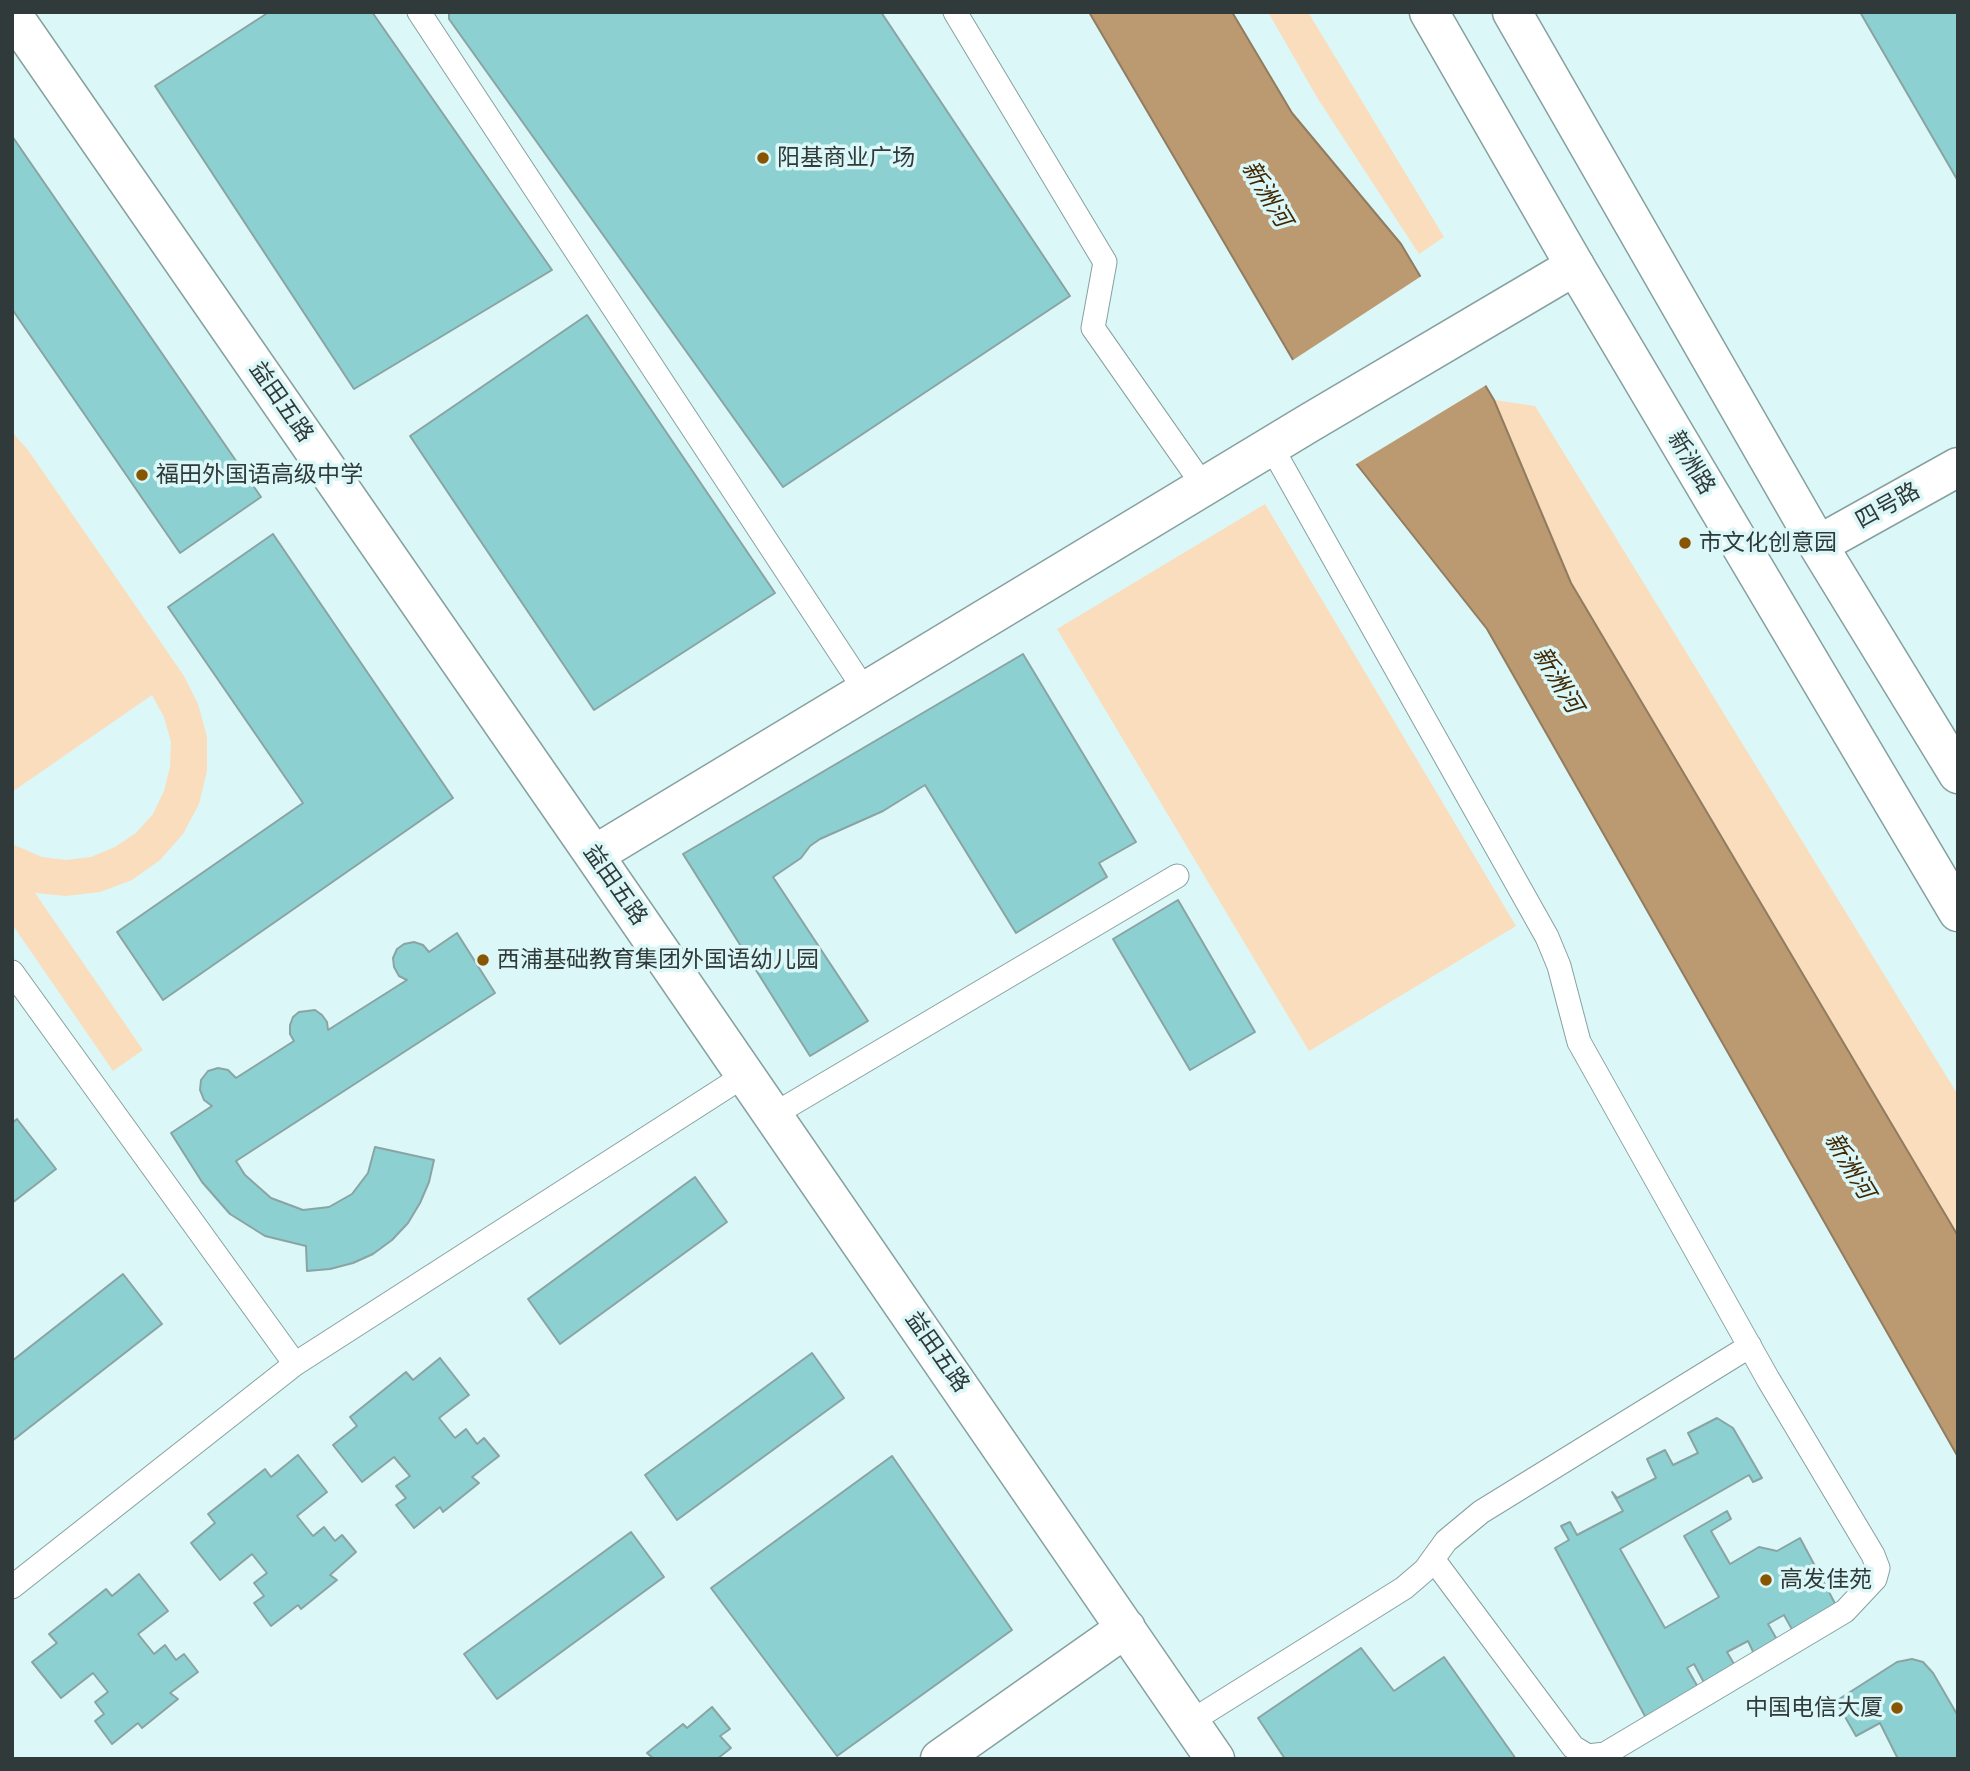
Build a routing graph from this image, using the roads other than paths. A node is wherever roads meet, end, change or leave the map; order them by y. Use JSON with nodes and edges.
{"nodes":[{"id":1,"x":418,"y":12,"type":"edge"},
{"id":2,"x":954,"y":12,"type":"edge"},
{"id":3,"x":1429,"y":12,"type":"edge"},
{"id":4,"x":1512,"y":12,"type":"edge"},
{"id":5,"x":12,"y":14,"type":"edge"},
{"id":6,"x":1575,"y":266,"type":"junction"},
{"id":7,"x":1272,"y":448,"type":"junction"},
{"id":8,"x":1958,"y":467,"type":"edge"},
{"id":9,"x":1205,"y":488,"type":"junction"},
{"id":10,"x":1818,"y":545,"type":"junction"},
{"id":11,"x":866,"y":692,"type":"junction"},
{"id":12,"x":1958,"y":774,"type":"edge"},
{"id":13,"x":594,"y":855,"type":"junction"},
{"id":14,"x":1177,"y":876,"type":"dead end"},
{"id":15,"x":1958,"y":912,"type":"edge"},
{"id":16,"x":12,"y":972,"type":"edge"},
{"id":17,"x":746,"y":1074,"type":"junction"},
{"id":18,"x":773,"y":1115,"type":"junction"},
{"id":19,"x":1750,"y":1346,"type":"junction"},
{"id":20,"x":295,"y":1364,"type":"junction"},
{"id":21,"x":1433,"y":1559,"type":"junction"},
{"id":22,"x":12,"y":1587,"type":"edge"},
{"id":23,"x":1126,"y":1628,"type":"junction"},
{"id":24,"x":1190,"y":1722,"type":"junction"},
{"id":25,"x":940,"y":1759,"type":"edge"},
{"id":26,"x":1215,"y":1759,"type":"edge"}],
"edges":[{"from":1,"to":11,"type":"lane"},
{"from":2,"to":9,"type":"lane"},
{"from":3,"to":6,"type":"street","name":"新洲路"},
{"from":4,"to":10,"type":"street"},
{"from":5,"to":13,"type":"street","name":"益田五路"},
{"from":6,"to":7,"type":"street"},
{"from":6,"to":15,"type":"street","name":"新洲路"},
{"from":7,"to":9,"type":"street"},
{"from":7,"to":19,"type":"lane"},
{"from":8,"to":10,"type":"street","name":"四号路"},
{"from":9,"to":11,"type":"street"},
{"from":10,"to":12,"type":"street"},
{"from":11,"to":13,"type":"street"},
{"from":13,"to":17,"type":"street","name":"益田五路"},
{"from":14,"to":18,"type":"lane"},
{"from":16,"to":20,"type":"lane"},
{"from":17,"to":18,"type":"street","name":"益田五路"},
{"from":17,"to":20,"type":"lane"},
{"from":18,"to":23,"type":"street","name":"益田五路"},
{"from":19,"to":21,"type":"lane"},
{"from":19,"to":21,"type":"lane"},
{"from":20,"to":22,"type":"lane"},
{"from":21,"to":24,"type":"lane"},
{"from":23,"to":24,"type":"street","name":"益田五路"},
{"from":23,"to":25,"type":"street"},
{"from":24,"to":26,"type":"street","name":"益田五路"}]}
